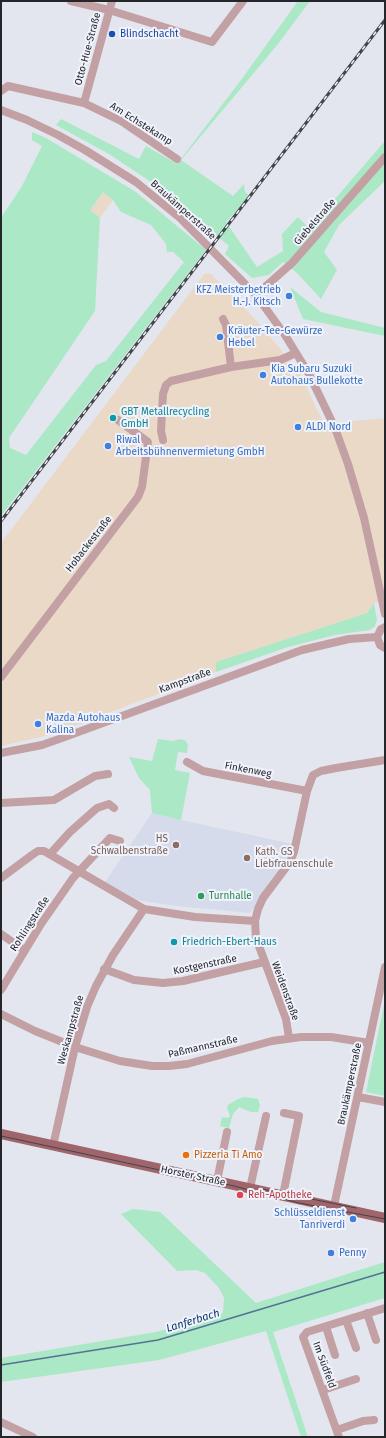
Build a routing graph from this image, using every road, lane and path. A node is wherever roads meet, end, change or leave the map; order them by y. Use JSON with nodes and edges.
{"nodes":[{"id":1,"x":71,"y":1,"type":"edge"},
{"id":2,"x":112,"y":1,"type":"edge"},
{"id":3,"x":243,"y":1,"type":"edge"},
{"id":4,"x":110,"y":10,"type":"junction"},
{"id":5,"x":1,"y":91,"type":"edge"},
{"id":6,"x":84,"y":103,"type":"junction"},
{"id":7,"x":1,"y":110,"type":"edge"},
{"id":8,"x":385,"y":158,"type":"edge"},
{"id":9,"x":177,"y":159,"type":"dead end"},
{"id":10,"x":256,"y":295,"type":"junction"},
{"id":11,"x":223,"y":319,"type":"dead end"},
{"id":12,"x":296,"y":353,"type":"junction"},
{"id":13,"x":230,"y":367,"type":"junction"},
{"id":14,"x":118,"y":420,"type":"dead end"},
{"id":15,"x":163,"y":440,"type":"dead end"},
{"id":16,"x":385,"y":614,"type":"edge"},
{"id":17,"x":385,"y":627,"type":"edge"},
{"id":18,"x":377,"y":637,"type":"junction"},
{"id":19,"x":385,"y":648,"type":"edge"},
{"id":20,"x":1,"y":677,"type":"edge"},
{"id":21,"x":1,"y":752,"type":"edge"},
{"id":22,"x":385,"y":760,"type":"edge"},
{"id":23,"x":187,"y":762,"type":"dead end"},
{"id":24,"x":108,"y":774,"type":"dead end"},
{"id":25,"x":308,"y":791,"type":"junction"},
{"id":26,"x":1,"y":803,"type":"edge"},
{"id":27,"x":114,"y":808,"type":"dead end"},
{"id":28,"x":120,"y":841,"type":"dead end"},
{"id":29,"x":51,"y":853,"type":"junction"},
{"id":30,"x":80,"y":872,"type":"junction"},
{"id":31,"x":1,"y":878,"type":"edge"},
{"id":32,"x":144,"y":908,"type":"junction"},
{"id":33,"x":255,"y":921,"type":"junction"},
{"id":34,"x":1,"y":934,"type":"edge"},
{"id":35,"x":24,"y":950,"type":"junction"},
{"id":36,"x":264,"y":962,"type":"junction"},
{"id":37,"x":385,"y":966,"type":"edge"},
{"id":38,"x":104,"y":969,"type":"junction"},
{"id":39,"x":1,"y":990,"type":"edge"},
{"id":40,"x":1,"y":1014,"type":"edge"},
{"id":41,"x":290,"y":1038,"type":"junction"},
{"id":42,"x":369,"y":1043,"type":"junction"},
{"id":43,"x":75,"y":1047,"type":"junction"},
{"id":44,"x":358,"y":1097,"type":"junction"},
{"id":45,"x":385,"y":1102,"type":"edge"},
{"id":46,"x":284,"y":1113,"type":"dead end"},
{"id":47,"x":266,"y":1116,"type":"dead end"},
{"id":48,"x":227,"y":1132,"type":"dead end"},
{"id":49,"x":1,"y":1134,"type":"edge"},
{"id":50,"x":53,"y":1146,"type":"junction"},
{"id":51,"x":217,"y":1181,"type":"junction"},
{"id":52,"x":250,"y":1188,"type":"junction"},
{"id":53,"x":283,"y":1195,"type":"junction"},
{"id":54,"x":334,"y":1206,"type":"junction"},
{"id":55,"x":385,"y":1218,"type":"edge"},
{"id":56,"x":385,"y":1308,"type":"edge"},
{"id":57,"x":368,"y":1314,"type":"junction"},
{"id":58,"x":346,"y":1320,"type":"junction"},
{"id":59,"x":326,"y":1327,"type":"junction"},
{"id":60,"x":376,"y":1340,"type":"dead end"},
{"id":61,"x":356,"y":1348,"type":"dead end"},
{"id":62,"x":335,"y":1355,"type":"dead end"},
{"id":63,"x":356,"y":1379,"type":"dead end"},
{"id":64,"x":323,"y":1390,"type":"junction"},
{"id":65,"x":374,"y":1420,"type":"dead end"},
{"id":66,"x":1,"y":1422,"type":"edge"},
{"id":67,"x":338,"y":1434,"type":"edge"},
{"id":68,"x":33,"y":1437,"type":"edge"}],
"edges":[{"from":1,"to":4,"type":"street"},
{"from":2,"to":4,"type":"street","name":"Otto-Hue-Straße"},
{"from":3,"to":4,"type":"street"},
{"from":4,"to":6,"type":"street","name":"Otto-Hue-Straße"},
{"from":5,"to":6,"type":"street","name":"Am Echstekamp"},
{"from":6,"to":9,"type":"street","name":"Am Echstekamp"},
{"from":7,"to":10,"type":"street","name":"Braukämperstraße"},
{"from":8,"to":10,"type":"street","name":"Giebelstraße"},
{"from":10,"to":12,"type":"street","name":"Braukämperstraße"},
{"from":11,"to":13,"type":"street"},
{"from":12,"to":13,"type":"street"},
{"from":12,"to":16,"type":"street","name":"Braukämperstraße"},
{"from":13,"to":15,"type":"street"},
{"from":14,"to":20,"type":"street","name":"Hobackestraße"},
{"from":17,"to":18,"type":"street"},
{"from":18,"to":19,"type":"street"},
{"from":18,"to":21,"type":"street","name":"Kampstraße"},
{"from":22,"to":25,"type":"street","name":"Weidenstraße"},
{"from":23,"to":25,"type":"street","name":"Finkenweg"},
{"from":24,"to":26,"type":"street"},
{"from":25,"to":33,"type":"street","name":"Weidenstraße"},
{"from":27,"to":29,"type":"street"},
{"from":28,"to":30,"type":"street","name":"Rohlingstraße"},
{"from":29,"to":30,"type":"street"},
{"from":29,"to":31,"type":"street"},
{"from":30,"to":32,"type":"street"},
{"from":30,"to":35,"type":"street","name":"Rohlingstraße"},
{"from":32,"to":33,"type":"street"},
{"from":32,"to":38,"type":"street","name":"Weskampstraße"},
{"from":33,"to":36,"type":"street","name":"Weidenstraße"},
{"from":34,"to":35,"type":"street"},
{"from":35,"to":39,"type":"street","name":"Rohlingstraße"},
{"from":36,"to":38,"type":"street","name":"Kostgenstraße"},
{"from":36,"to":41,"type":"street","name":"Weidenstraße"},
{"from":37,"to":42,"type":"street","name":"Braukämperstraße"},
{"from":38,"to":43,"type":"street","name":"Weskampstraße"},
{"from":40,"to":43,"type":"street","name":"Paßmannstraße"},
{"from":41,"to":42,"type":"street","name":"Paßmannstraße"},
{"from":41,"to":43,"type":"street","name":"Paßmannstraße"},
{"from":42,"to":44,"type":"street","name":"Braukämperstraße"},
{"from":43,"to":50,"type":"street","name":"Weskampstraße"},
{"from":44,"to":45,"type":"street"},
{"from":44,"to":54,"type":"street","name":"Braukämperstraße"},
{"from":46,"to":53,"type":"street"},
{"from":47,"to":52,"type":"street"},
{"from":48,"to":51,"type":"street"},
{"from":49,"to":50,"type":"main road","name":"Horster Straße"},
{"from":50,"to":51,"type":"main road","name":"Horster Straße"},
{"from":51,"to":52,"type":"main road","name":"Horster Straße"},
{"from":52,"to":53,"type":"main road","name":"Horster Straße"},
{"from":53,"to":54,"type":"main road","name":"Horster Straße"},
{"from":54,"to":55,"type":"main road","name":"Horster Straße"},
{"from":56,"to":57,"type":"street","name":"Im Südfeld"},
{"from":57,"to":58,"type":"street","name":"Im Südfeld"},
{"from":57,"to":60,"type":"street"},
{"from":58,"to":59,"type":"street","name":"Im Südfeld"},
{"from":58,"to":61,"type":"street"},
{"from":59,"to":62,"type":"street"},
{"from":59,"to":64,"type":"street","name":"Im Südfeld"},
{"from":63,"to":64,"type":"street"},
{"from":64,"to":67,"type":"street","name":"Im Südfeld"},
{"from":65,"to":67,"type":"street"},
{"from":66,"to":68,"type":"street"}]}
